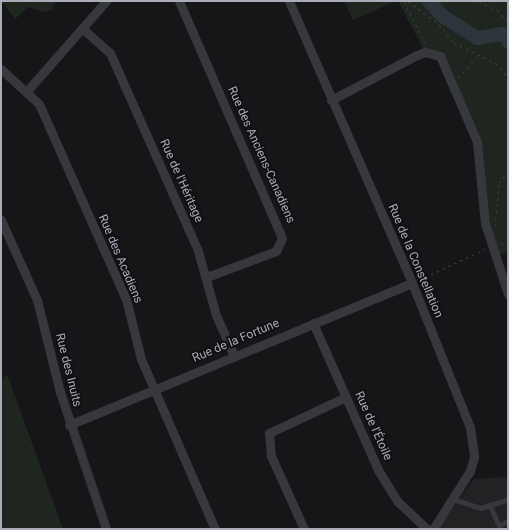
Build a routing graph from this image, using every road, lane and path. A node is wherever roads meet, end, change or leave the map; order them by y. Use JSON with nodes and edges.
{"nodes":[{"id":1,"x":106,"y":1,"type":"edge"},
{"id":2,"x":179,"y":1,"type":"edge"},
{"id":3,"x":289,"y":1,"type":"edge"},
{"id":4,"x":404,"y":1,"type":"edge"},
{"id":5,"x":408,"y":1,"type":"edge"},
{"id":6,"x":479,"y":1,"type":"edge"},
{"id":7,"x":508,"y":22,"type":"edge"},
{"id":8,"x":82,"y":28,"type":"junction"},
{"id":9,"x":428,"y":53,"type":"junction"},
{"id":10,"x":479,"y":54,"type":"junction"},
{"id":11,"x":1,"y":69,"type":"edge"},
{"id":12,"x":508,"y":78,"type":"edge"},
{"id":13,"x":452,"y":84,"type":"junction"},
{"id":14,"x":27,"y":91,"type":"junction"},
{"id":15,"x":332,"y":100,"type":"junction"},
{"id":16,"x":508,"y":171,"type":"edge"},
{"id":17,"x":1,"y":220,"type":"edge"},
{"id":18,"x":488,"y":236,"type":"junction"},
{"id":19,"x":491,"y":247,"type":"junction"},
{"id":20,"x":207,"y":277,"type":"junction"},
{"id":21,"x":412,"y":283,"type":"junction"},
{"id":22,"x":508,"y":294,"type":"edge"},
{"id":23,"x":313,"y":323,"type":"junction"},
{"id":24,"x":234,"y":356,"type":"junction"},
{"id":25,"x":153,"y":389,"type":"junction"},
{"id":26,"x":346,"y":397,"type":"junction"},
{"id":27,"x":70,"y":424,"type":"junction"},
{"id":28,"x":452,"y":498,"type":"junction"},
{"id":29,"x":508,"y":499,"type":"edge"},
{"id":30,"x":491,"y":507,"type":"junction"},
{"id":31,"x":508,"y":521,"type":"edge"},
{"id":32,"x":500,"y":527,"type":"edge"},
{"id":33,"x":106,"y":529,"type":"edge"},
{"id":34,"x":215,"y":529,"type":"edge"},
{"id":35,"x":304,"y":529,"type":"edge"},
{"id":36,"x":426,"y":529,"type":"edge"},
{"id":37,"x":433,"y":529,"type":"edge"}],
"edges":[{"from":1,"to":8,"type":"street"},
{"from":2,"to":20,"type":"street","name":"Rue des Anciens-Canadiens"},
{"from":3,"to":15,"type":"street","name":"Rue de la Constellation"},
{"from":4,"to":9,"type":"path"},
{"from":5,"to":10,"type":"path"},
{"from":6,"to":7,"type":"path"},
{"from":8,"to":14,"type":"street"},
{"from":8,"to":20,"type":"street","name":"Rue de l'Héritage"},
{"from":9,"to":13,"type":"street"},
{"from":9,"to":15,"type":"street"},
{"from":10,"to":12,"type":"path"},
{"from":10,"to":13,"type":"path"},
{"from":11,"to":14,"type":"street","name":"Rue des Acadiens"},
{"from":13,"to":18,"type":"street"},
{"from":14,"to":25,"type":"street","name":"Rue des Acadiens"},
{"from":15,"to":21,"type":"street","name":"Rue de la Constellation"},
{"from":16,"to":18,"type":"path"},
{"from":17,"to":27,"type":"street","name":"Rue des Inuits"},
{"from":18,"to":19,"type":"street"},
{"from":19,"to":21,"type":"path"},
{"from":19,"to":22,"type":"street"},
{"from":20,"to":24,"type":"street","name":"Rue de l'Héritage"},
{"from":21,"to":23,"type":"street","name":"Rue de la Fortune"},
{"from":21,"to":28,"type":"street","name":"Rue de la Constellation"},
{"from":23,"to":24,"type":"street","name":"Rue de la Fortune"},
{"from":23,"to":26,"type":"street","name":"Rue de l'Étoile"},
{"from":24,"to":25,"type":"street","name":"Rue de la Fortune"},
{"from":25,"to":27,"type":"street","name":"Rue de la Fortune"},
{"from":25,"to":34,"type":"street","name":"Rue des Acadiens"},
{"from":26,"to":35,"type":"street"},
{"from":26,"to":36,"type":"street","name":"Rue de l'Étoile"},
{"from":27,"to":33,"type":"street","name":"Rue des Inuits"},
{"from":28,"to":30,"type":"lane"},
{"from":28,"to":37,"type":"street","name":"Rue de la Constellation"},
{"from":29,"to":30,"type":"lane"},
{"from":30,"to":32,"type":"lane"},
{"from":31,"to":32,"type":"lane"}]}
